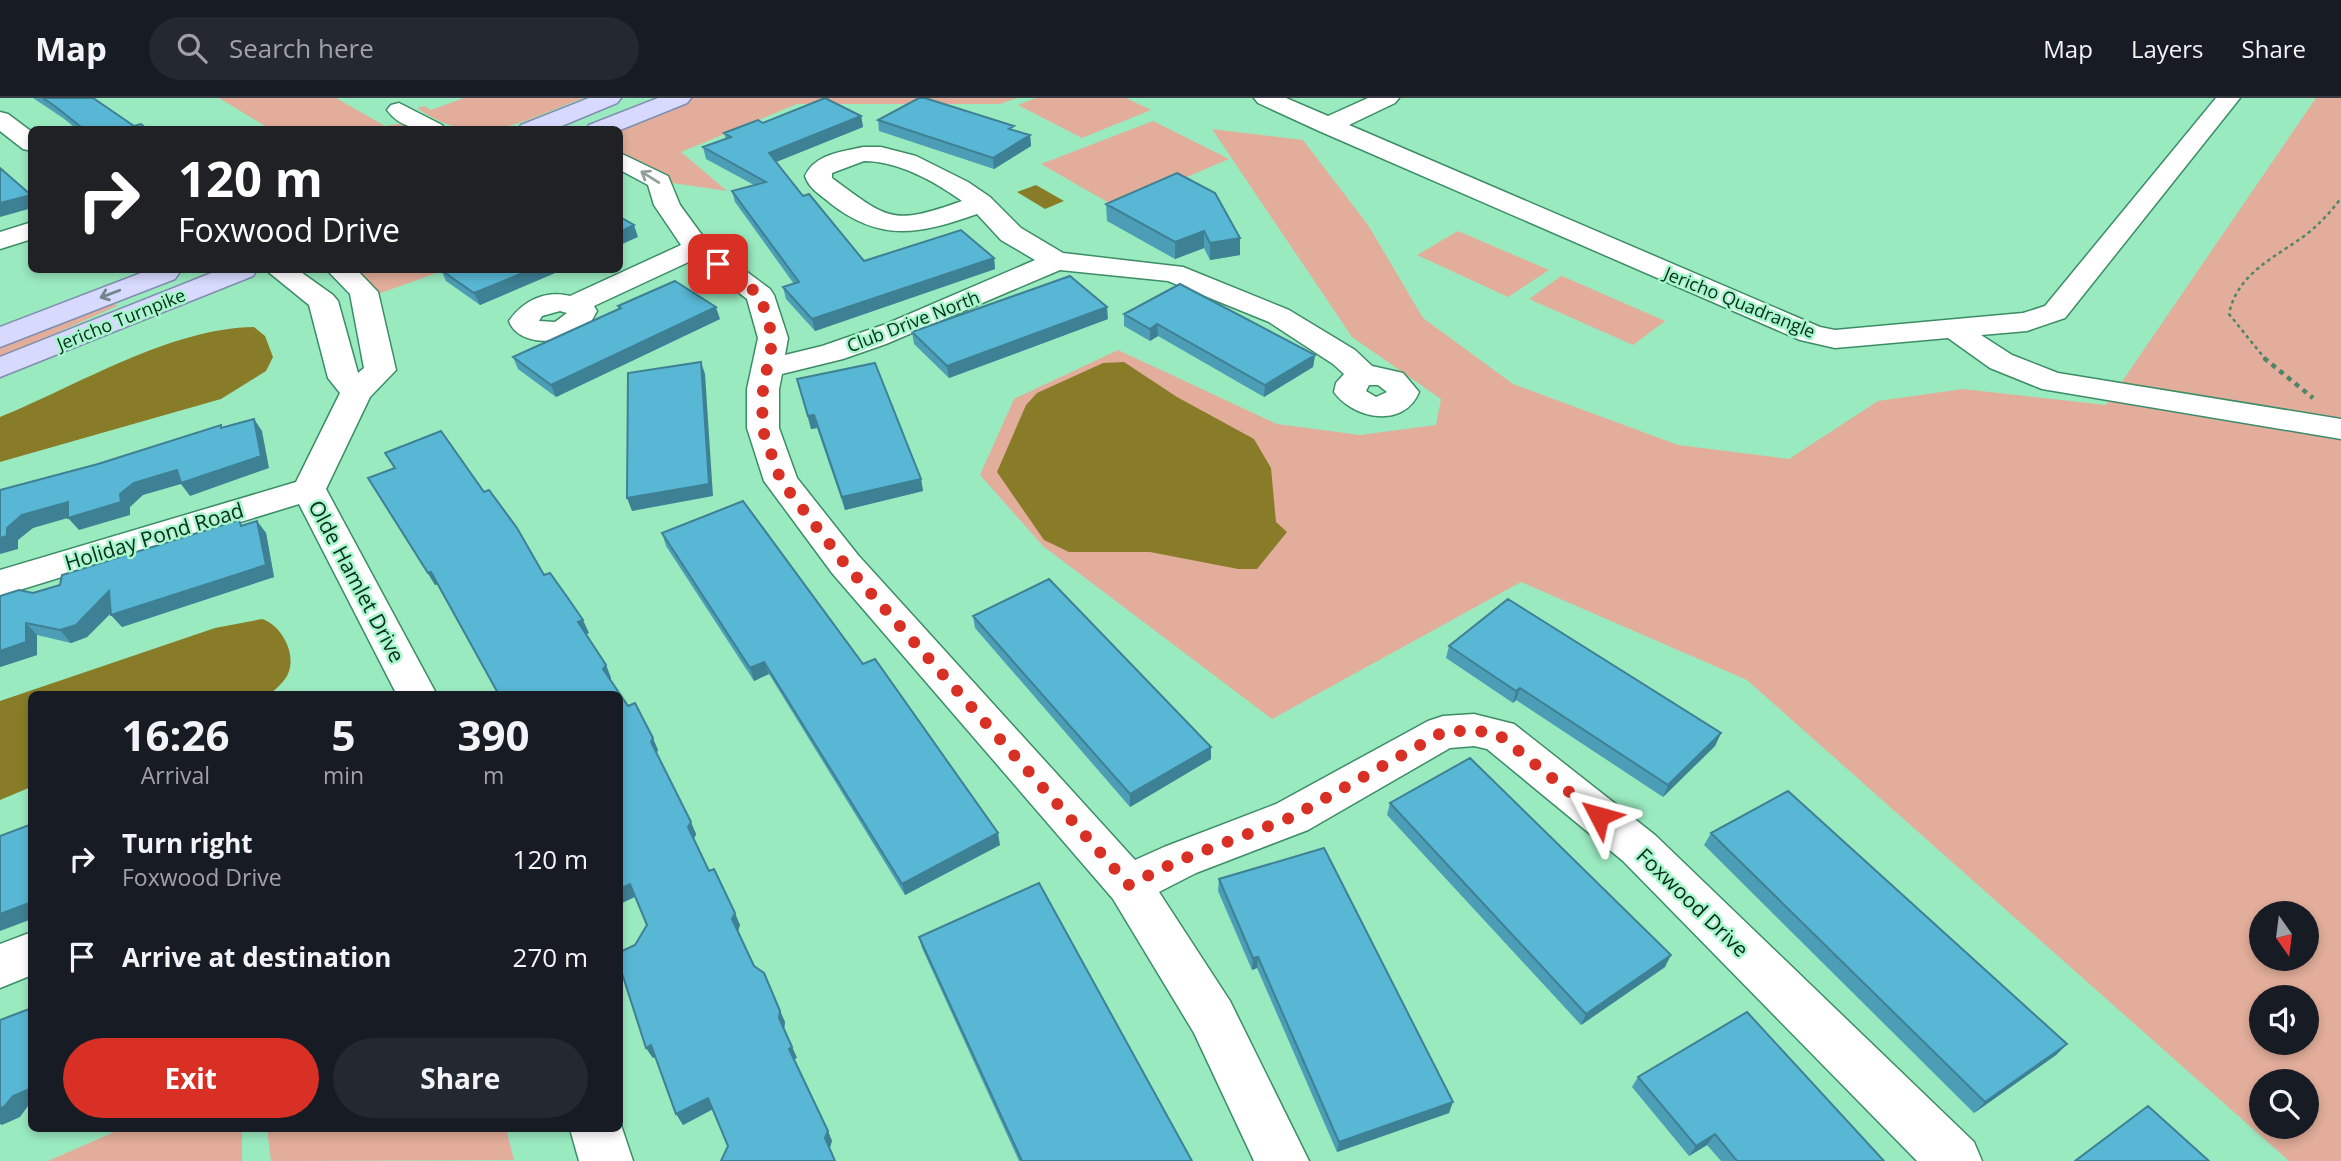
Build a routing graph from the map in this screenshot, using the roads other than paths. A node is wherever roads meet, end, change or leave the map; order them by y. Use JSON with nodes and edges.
{"nodes":[{"id":1,"x":609,"y":98,"type":"edge"},
{"id":2,"x":679,"y":98,"type":"edge"},
{"id":3,"x":1266,"y":98,"type":"edge"},
{"id":4,"x":1387,"y":98,"type":"edge"},
{"id":5,"x":2228,"y":98,"type":"edge"},
{"id":6,"x":399,"y":110,"type":"dead end"},
{"id":7,"x":426,"y":126,"type":"edge"},
{"id":8,"x":540,"y":126,"type":"edge"},
{"id":9,"x":608,"y":126,"type":"edge"},
{"id":10,"x":4,"y":127,"type":"edge"},
{"id":11,"x":1327,"y":127,"type":"junction"},
{"id":12,"x":28,"y":142,"type":"edge"},
{"id":13,"x":623,"y":162,"type":"edge"},
{"id":14,"x":981,"y":203,"type":"junction"},
{"id":15,"x":28,"y":231,"type":"edge"},
{"id":16,"x":0,"y":241,"type":"edge"},
{"id":17,"x":697,"y":248,"type":"junction"},
{"id":18,"x":1056,"y":261,"type":"junction"},
{"id":19,"x":166,"y":273,"type":"edge"},
{"id":20,"x":236,"y":273,"type":"edge"},
{"id":21,"x":284,"y":273,"type":"edge"},
{"id":22,"x":344,"y":273,"type":"edge"},
{"id":23,"x":576,"y":304,"type":"dead end"},
{"id":24,"x":1955,"y":329,"type":"junction"},
{"id":25,"x":0,"y":338,"type":"edge"},
{"id":26,"x":766,"y":367,"type":"junction"},
{"id":27,"x":0,"y":368,"type":"edge"},
{"id":28,"x":1364,"y":376,"type":"dead end"},
{"id":29,"x":356,"y":393,"type":"junction"},
{"id":30,"x":2341,"y":429,"type":"edge"},
{"id":31,"x":309,"y":489,"type":"junction"},
{"id":32,"x":0,"y":583,"type":"edge"},
{"id":33,"x":415,"y":691,"type":"edge"},
{"id":34,"x":1129,"y":885,"type":"junction"},
{"id":35,"x":28,"y":955,"type":"edge"},
{"id":36,"x":0,"y":966,"type":"edge"},
{"id":37,"x":597,"y":1132,"type":"edge"},
{"id":38,"x":606,"y":1161,"type":"edge"},
{"id":39,"x":1282,"y":1161,"type":"edge"},
{"id":40,"x":1955,"y":1161,"type":"edge"}],
"edges":[{"from":1,"to":8,"type":"main road"},
{"from":2,"to":9,"type":"main road"},
{"from":3,"to":11,"type":"street","name":"Jericho Quadrangle"},
{"from":4,"to":11,"type":"street"},
{"from":5,"to":24,"type":"street","name":"Jericho Quadrangle"},
{"from":6,"to":7,"type":"street"},
{"from":10,"to":12,"type":"street"},
{"from":11,"to":24,"type":"street","name":"Jericho Quadrangle"},
{"from":17,"to":13,"type":"street","one_way":true},
{"from":14,"to":14,"type":"street"},
{"from":14,"to":18,"type":"street"},
{"from":15,"to":16,"type":"street"},
{"from":17,"to":23,"type":"street"},
{"from":17,"to":26,"type":"street"},
{"from":18,"to":26,"type":"street","name":"Club Drive North"},
{"from":18,"to":28,"type":"street"},
{"from":19,"to":25,"type":"main road","name":"Jericho Turnpike","one_way":true},
{"from":20,"to":27,"type":"main road","name":"Jericho Turnpike"},
{"from":21,"to":29,"type":"street"},
{"from":22,"to":29,"type":"street","name":"Olde Hamlet Drive"},
{"from":24,"to":30,"type":"street"},
{"from":26,"to":34,"type":"street"},
{"from":29,"to":31,"type":"street","name":"Olde Hamlet Drive"},
{"from":31,"to":32,"type":"street","name":"Holiday Pond Road"},
{"from":31,"to":33,"type":"street","name":"Olde Hamlet Drive"},
{"from":34,"to":39,"type":"street"},
{"from":34,"to":40,"type":"street","name":"Foxwood Drive"},
{"from":35,"to":36,"type":"street"},
{"from":37,"to":38,"type":"street"}]}
